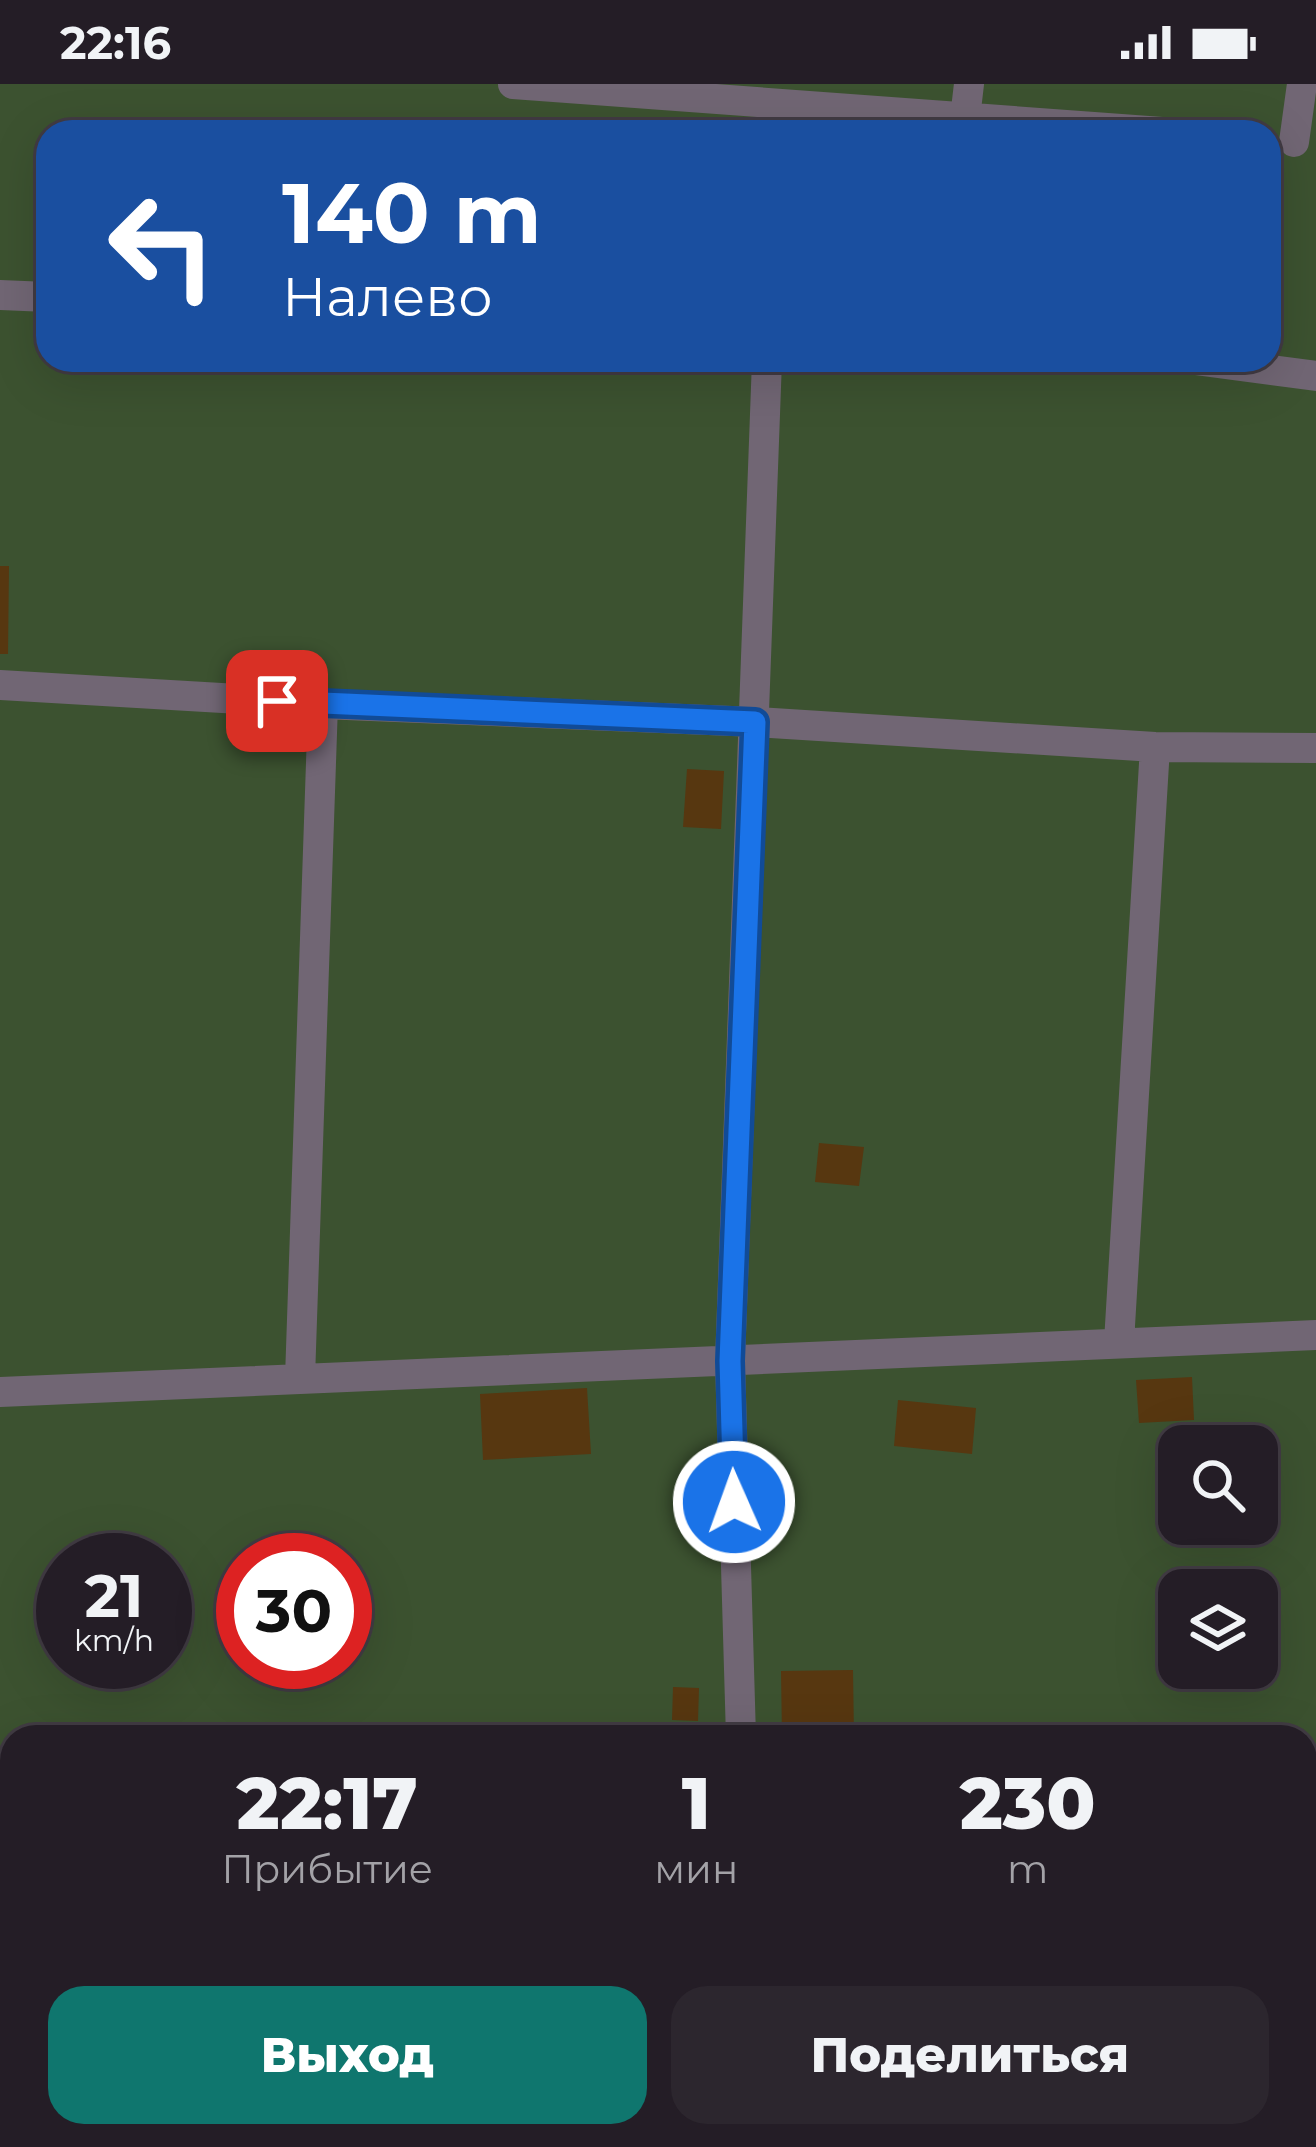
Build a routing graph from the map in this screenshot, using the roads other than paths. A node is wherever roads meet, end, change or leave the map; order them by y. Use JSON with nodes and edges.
{"nodes":[{"id":1,"x":513,"y":84,"type":"edge"},
{"id":2,"x":969,"y":84,"type":"edge"},
{"id":3,"x":1302,"y":84,"type":"edge"},
{"id":4,"x":598,"y":87,"type":"edge"},
{"id":5,"x":965,"y":118,"type":"junction"},
{"id":6,"x":993,"y":120,"type":"edge"},
{"id":7,"x":1293,"y":142,"type":"edge"},
{"id":8,"x":0,"y":295,"type":"edge"},
{"id":9,"x":36,"y":296,"type":"edge"},
{"id":10,"x":1281,"y":371,"type":"edge"},
{"id":11,"x":766,"y":372,"type":"edge"},
{"id":12,"x":1316,"y":376,"type":"edge"},
{"id":13,"x":0,"y":685,"type":"edge"},
{"id":14,"x":323,"y":704,"type":"junction"},
{"id":15,"x":755,"y":722,"type":"junction"},
{"id":16,"x":1155,"y":747,"type":"junction"},
{"id":17,"x":1316,"y":748,"type":"edge"},
{"id":18,"x":1316,"y":1335,"type":"edge"},
{"id":19,"x":1119,"y":1342,"type":"junction"},
{"id":20,"x":730,"y":1361,"type":"junction"},
{"id":21,"x":300,"y":1378,"type":"junction"},
{"id":22,"x":0,"y":1391,"type":"edge"},
{"id":23,"x":741,"y":1725,"type":"edge"}],
"edges":[{"from":1,"to":4,"type":"street"},
{"from":2,"to":5,"type":"street"},
{"from":3,"to":7,"type":"street"},
{"from":4,"to":5,"type":"street"},
{"from":5,"to":6,"type":"street"},
{"from":8,"to":9,"type":"street"},
{"from":10,"to":12,"type":"street"},
{"from":11,"to":15,"type":"street"},
{"from":13,"to":14,"type":"street"},
{"from":14,"to":15,"type":"street"},
{"from":14,"to":21,"type":"street"},
{"from":15,"to":16,"type":"street"},
{"from":15,"to":20,"type":"street"},
{"from":16,"to":17,"type":"street"},
{"from":16,"to":19,"type":"street"},
{"from":18,"to":19,"type":"street"},
{"from":19,"to":20,"type":"street"},
{"from":20,"to":21,"type":"street"},
{"from":20,"to":23,"type":"street"},
{"from":21,"to":22,"type":"street"}]}
